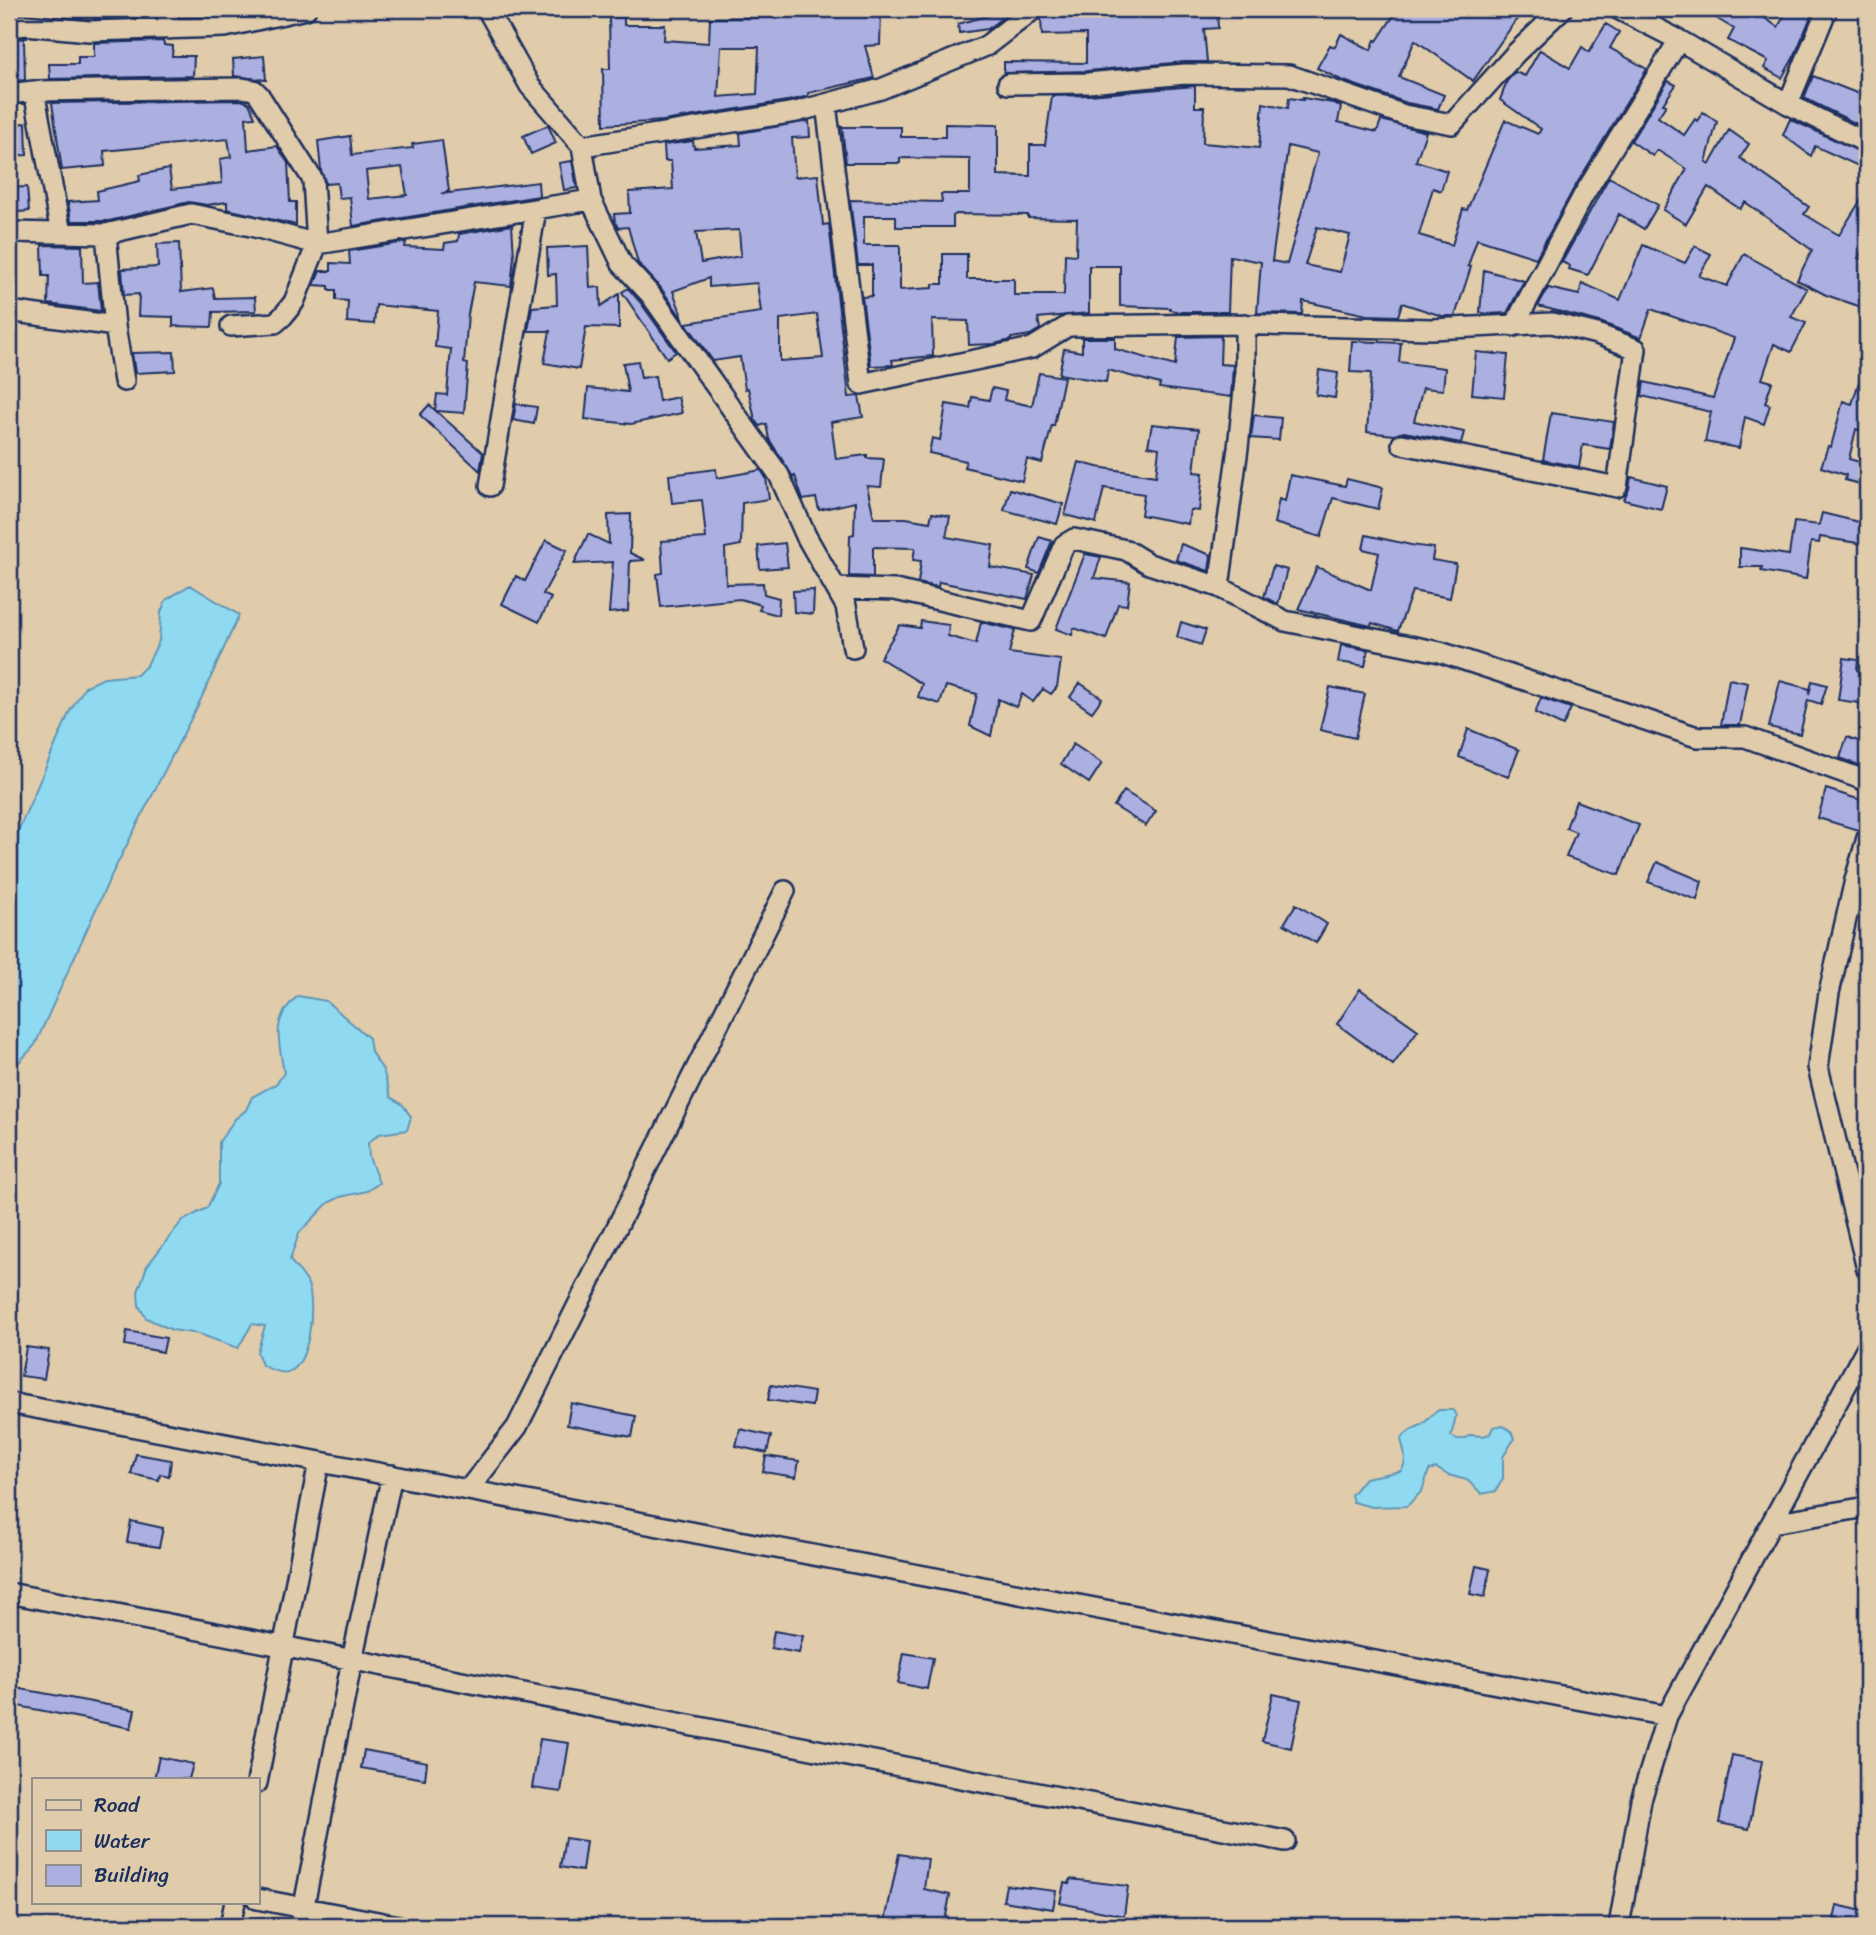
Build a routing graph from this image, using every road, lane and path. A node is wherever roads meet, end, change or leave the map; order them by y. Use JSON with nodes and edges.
{"nodes":[{"id":1,"x":166,"y":9,"type":"edge"},
{"id":2,"x":306,"y":9,"type":"edge"},
{"id":3,"x":487,"y":9,"type":"edge"},
{"id":4,"x":1034,"y":9,"type":"edge"},
{"id":5,"x":1562,"y":9,"type":"edge"},
{"id":6,"x":1618,"y":9,"type":"edge"},
{"id":7,"x":1827,"y":9,"type":"edge"},
{"id":8,"x":9,"y":27,"type":"edge"},
{"id":9,"x":170,"y":29,"type":"junction"},
{"id":10,"x":1679,"y":40,"type":"junction"},
{"id":11,"x":1008,"y":84,"type":"dead end"},
{"id":12,"x":34,"y":91,"type":"junction"},
{"id":13,"x":9,"y":94,"type":"edge"},
{"id":14,"x":826,"y":104,"type":"junction"},
{"id":15,"x":1788,"y":104,"type":"junction"},
{"id":16,"x":1867,"y":142,"type":"edge"},
{"id":17,"x":582,"y":146,"type":"junction"},
{"id":18,"x":592,"y":200,"type":"junction"},
{"id":19,"x":536,"y":209,"type":"junction"},
{"id":20,"x":9,"y":232,"type":"edge"},
{"id":21,"x":61,"y":233,"type":"junction"},
{"id":22,"x":106,"y":234,"type":"junction"},
{"id":23,"x":317,"y":244,"type":"junction"},
{"id":24,"x":9,"y":311,"type":"edge"},
{"id":25,"x":1245,"y":324,"type":"junction"},
{"id":26,"x":115,"y":326,"type":"junction"},
{"id":27,"x":231,"y":326,"type":"dead end"},
{"id":28,"x":1514,"y":326,"type":"junction"},
{"id":29,"x":124,"y":381,"type":"dead end"},
{"id":30,"x":1402,"y":444,"type":"dead end"},
{"id":31,"x":490,"y":486,"type":"dead end"},
{"id":32,"x":1219,"y":587,"type":"junction"},
{"id":33,"x":836,"y":588,"type":"junction"},
{"id":34,"x":853,"y":648,"type":"dead end"},
{"id":35,"x":1867,"y":781,"type":"edge"},
{"id":36,"x":1867,"y":838,"type":"edge"},
{"id":37,"x":785,"y":891,"type":"dead end"},
{"id":38,"x":1867,"y":1269,"type":"edge"},
{"id":39,"x":1867,"y":1346,"type":"edge"},
{"id":40,"x":9,"y":1403,"type":"edge"},
{"id":41,"x":319,"y":1462,"type":"junction"},
{"id":42,"x":392,"y":1475,"type":"junction"},
{"id":43,"x":468,"y":1490,"type":"junction"},
{"id":44,"x":1867,"y":1507,"type":"edge"},
{"id":45,"x":1772,"y":1522,"type":"junction"},
{"id":46,"x":9,"y":1593,"type":"edge"},
{"id":47,"x":283,"y":1646,"type":"junction"},
{"id":48,"x":352,"y":1660,"type":"junction"},
{"id":49,"x":1667,"y":1716,"type":"junction"},
{"id":50,"x":258,"y":1778,"type":"edge"},
{"id":51,"x":1285,"y":1841,"type":"dead end"},
{"id":52,"x":259,"y":1900,"type":"edge"},
{"id":53,"x":235,"y":1904,"type":"edge"},
{"id":54,"x":302,"y":1917,"type":"edge"},
{"id":55,"x":230,"y":1926,"type":"edge"},
{"id":56,"x":399,"y":1926,"type":"edge"},
{"id":57,"x":1619,"y":1926,"type":"edge"}],
"edges":[{"from":1,"to":9,"type":"street"},
{"from":2,"to":9,"type":"street"},
{"from":3,"to":17,"type":"street"},
{"from":4,"to":14,"type":"street"},
{"from":5,"to":11,"type":"street"},
{"from":6,"to":10,"type":"street"},
{"from":7,"to":15,"type":"street"},
{"from":8,"to":9,"type":"street"},
{"from":10,"to":15,"type":"street"},
{"from":10,"to":28,"type":"street"},
{"from":12,"to":13,"type":"street"},
{"from":12,"to":21,"type":"street"},
{"from":12,"to":23,"type":"street"},
{"from":14,"to":17,"type":"street"},
{"from":14,"to":25,"type":"street"},
{"from":15,"to":16,"type":"street"},
{"from":17,"to":18,"type":"street"},
{"from":18,"to":19,"type":"street"},
{"from":18,"to":33,"type":"street"},
{"from":19,"to":23,"type":"street"},
{"from":19,"to":31,"type":"street"},
{"from":20,"to":21,"type":"street"},
{"from":21,"to":22,"type":"street"},
{"from":22,"to":23,"type":"street"},
{"from":22,"to":26,"type":"street"},
{"from":23,"to":27,"type":"street"},
{"from":24,"to":26,"type":"street"},
{"from":25,"to":28,"type":"street"},
{"from":25,"to":32,"type":"street"},
{"from":26,"to":29,"type":"street"},
{"from":28,"to":30,"type":"street"},
{"from":32,"to":33,"type":"street"},
{"from":32,"to":35,"type":"street"},
{"from":33,"to":34,"type":"street"},
{"from":36,"to":38,"type":"street"},
{"from":37,"to":43,"type":"street"},
{"from":39,"to":45,"type":"street"},
{"from":40,"to":41,"type":"street"},
{"from":41,"to":42,"type":"street"},
{"from":41,"to":47,"type":"street"},
{"from":42,"to":43,"type":"street"},
{"from":42,"to":48,"type":"street"},
{"from":43,"to":49,"type":"street"},
{"from":44,"to":45,"type":"street"},
{"from":45,"to":49,"type":"street"},
{"from":46,"to":47,"type":"street"},
{"from":47,"to":48,"type":"street"},
{"from":47,"to":50,"type":"street"},
{"from":48,"to":51,"type":"street"},
{"from":48,"to":54,"type":"street"},
{"from":49,"to":57,"type":"street"},
{"from":52,"to":54,"type":"street"},
{"from":53,"to":55,"type":"street"},
{"from":54,"to":56,"type":"street"}]}
